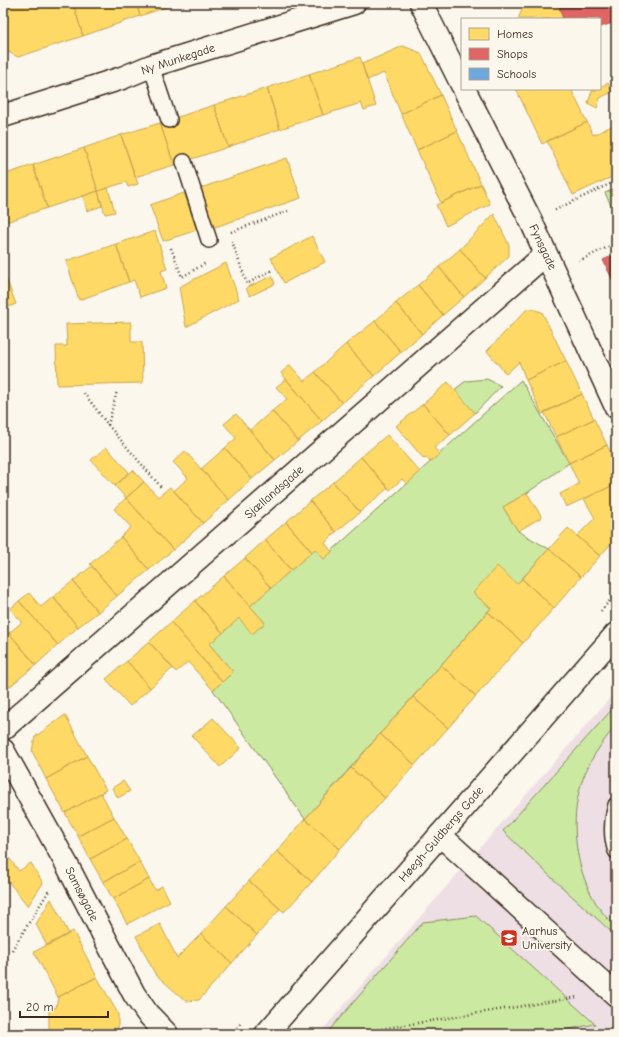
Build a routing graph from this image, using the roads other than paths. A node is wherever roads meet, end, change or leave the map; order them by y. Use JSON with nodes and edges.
{"nodes":[{"id":1,"x":354,"y":3,"type":"edge"},
{"id":2,"x":421,"y":3,"type":"edge"},
{"id":3,"x":151,"y":66,"type":"junction"},
{"id":4,"x":461,"y":83,"type":"edge"},
{"id":5,"x":465,"y":90,"type":"edge"},
{"id":6,"x":3,"y":116,"type":"edge"},
{"id":7,"x":169,"y":120,"type":"dead end"},
{"id":8,"x":184,"y":162,"type":"dead end"},
{"id":9,"x":209,"y":240,"type":"road end"},
{"id":10,"x":550,"y":264,"type":"junction"},
{"id":11,"x":616,"y":407,"type":"edge"},
{"id":12,"x":616,"y":634,"type":"edge"},
{"id":13,"x":3,"y":729,"type":"edge"},
{"id":14,"x":3,"y":750,"type":"edge"},
{"id":15,"x":616,"y":806,"type":"edge"},
{"id":16,"x":440,"y":835,"type":"junction"},
{"id":17,"x":616,"y":852,"type":"edge"},
{"id":18,"x":614,"y":993,"type":"edge"},
{"id":19,"x":168,"y":1034,"type":"edge"},
{"id":20,"x":266,"y":1034,"type":"edge"}],
"edges":[{"from":1,"to":3,"type":"street","name":"Ny Munkegade"},
{"from":2,"to":4,"type":"street"},
{"from":3,"to":6,"type":"street","name":"Ny Munkegade"},
{"from":3,"to":7,"type":"lane"},
{"from":5,"to":10,"type":"street","name":"Fynsgade"},
{"from":8,"to":9,"type":"lane"},
{"from":10,"to":11,"type":"street","name":"Fynsgade"},
{"from":10,"to":13,"type":"street","name":"Sjællandsgade"},
{"from":12,"to":16,"type":"street","name":"Høegh-Guldbergs Gade"},
{"from":14,"to":19,"type":"street","name":"Samsøgade"},
{"from":15,"to":17,"type":"lane"},
{"from":16,"to":18,"type":"street"},
{"from":16,"to":20,"type":"street","name":"Høegh-Guldbergs Gade"}]}
